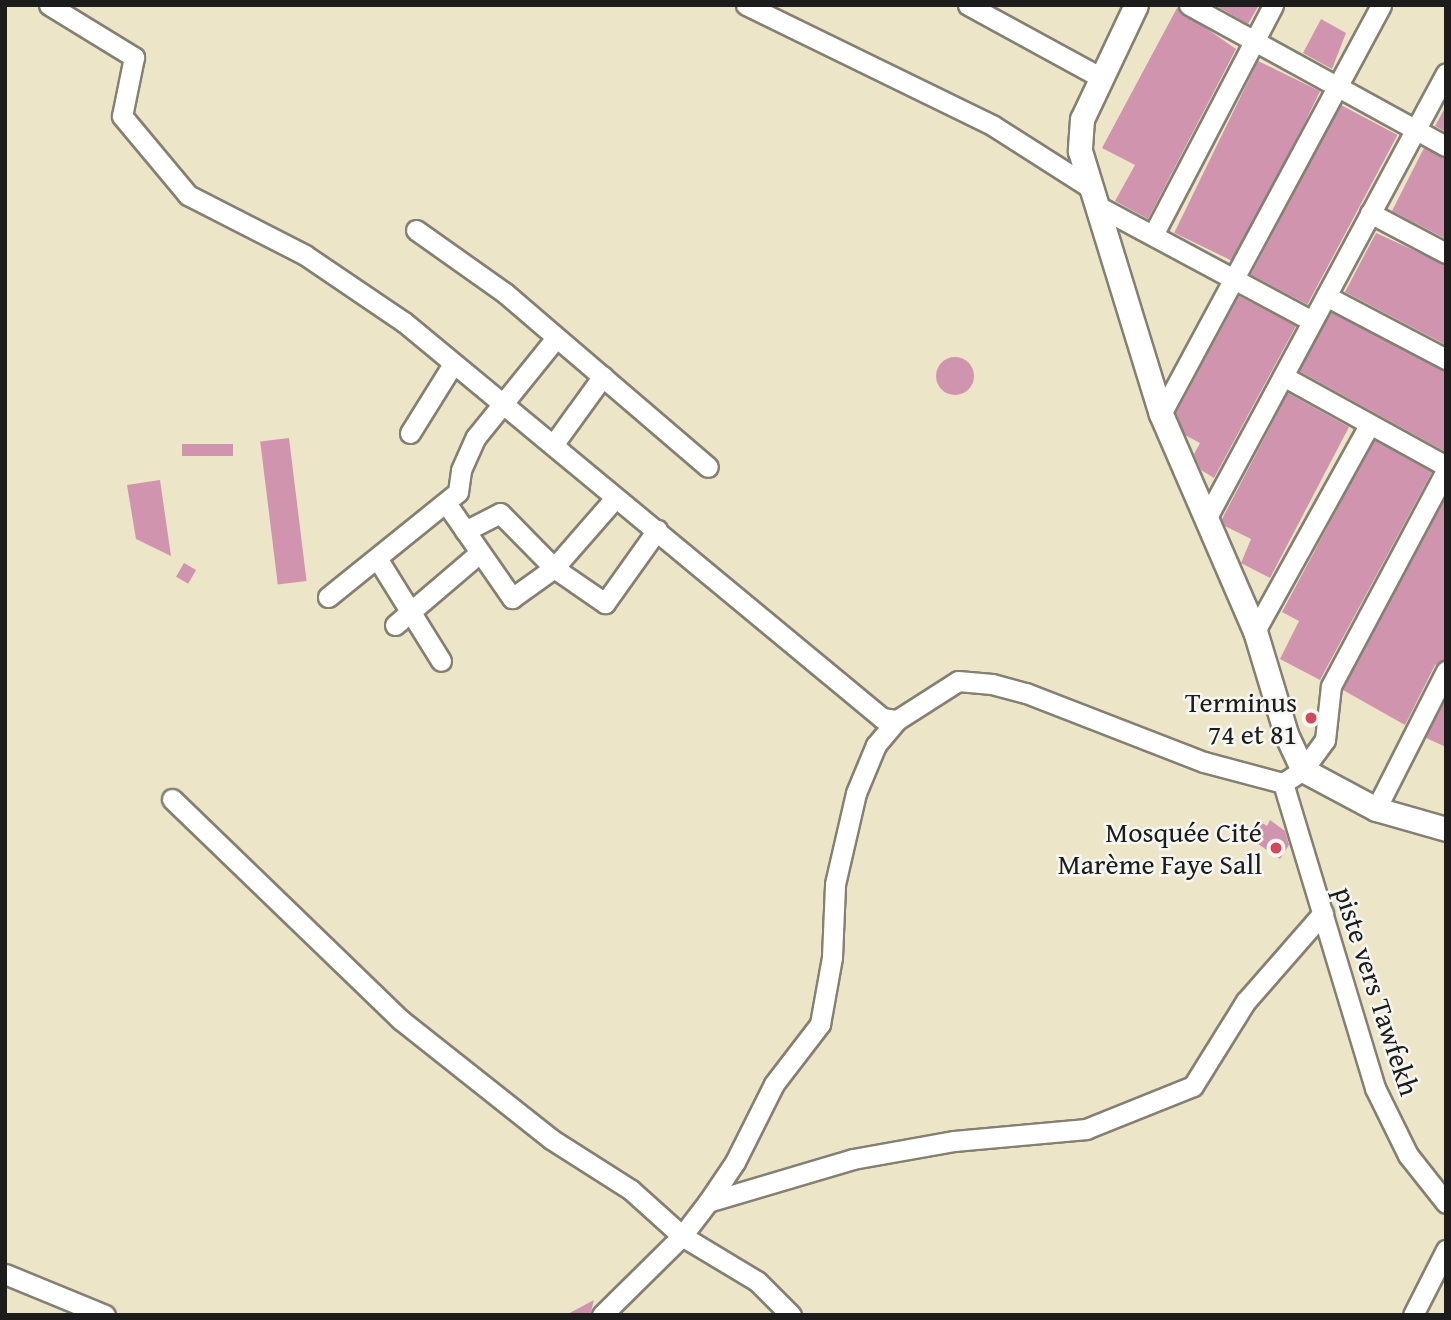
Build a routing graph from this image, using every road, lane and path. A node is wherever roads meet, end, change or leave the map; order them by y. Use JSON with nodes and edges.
{"nodes":[{"id":1,"x":49,"y":5,"type":"edge"},
{"id":2,"x":746,"y":5,"type":"edge"},
{"id":3,"x":968,"y":5,"type":"edge"},
{"id":4,"x":1136,"y":5,"type":"edge"},
{"id":5,"x":1189,"y":5,"type":"edge"},
{"id":6,"x":1273,"y":5,"type":"edge"},
{"id":7,"x":1381,"y":5,"type":"edge"},
{"id":8,"x":1254,"y":41,"type":"junction"},
{"id":9,"x":1446,"y":73,"type":"edge"},
{"id":10,"x":1100,"y":77,"type":"junction"},
{"id":11,"x":1337,"y":86,"type":"junction"},
{"id":12,"x":1416,"y":129,"type":"junction"},
{"id":13,"x":1446,"y":146,"type":"edge"},
{"id":14,"x":1094,"y":197,"type":"junction"},
{"id":15,"x":1370,"y":213,"type":"junction"},
{"id":16,"x":415,"y":230,"type":"dead end"},
{"id":17,"x":1153,"y":235,"type":"junction"},
{"id":18,"x":1446,"y":253,"type":"edge"},
{"id":19,"x":1234,"y":279,"type":"junction"},
{"id":20,"x":1326,"y":296,"type":"junction"},
{"id":21,"x":1312,"y":321,"type":"junction"},
{"id":22,"x":555,"y":339,"type":"junction"},
{"id":23,"x":1446,"y":359,"type":"edge"},
{"id":24,"x":453,"y":364,"type":"junction"},
{"id":25,"x":603,"y":376,"type":"junction"},
{"id":26,"x":1283,"y":376,"type":"junction"},
{"id":27,"x":500,"y":403,"type":"junction"},
{"id":28,"x":1161,"y":415,"type":"junction"},
{"id":29,"x":1369,"y":425,"type":"junction"},
{"id":30,"x":410,"y":433,"type":"dead end"},
{"id":31,"x":553,"y":445,"type":"junction"},
{"id":32,"x":1446,"y":466,"type":"edge"},
{"id":33,"x":708,"y":467,"type":"dead end"},
{"id":34,"x":1446,"y":471,"type":"edge"},
{"id":35,"x":615,"y":498,"type":"junction"},
{"id":36,"x":446,"y":503,"type":"junction"},
{"id":37,"x":1206,"y":519,"type":"junction"},
{"id":38,"x":657,"y":530,"type":"junction"},
{"id":39,"x":465,"y":531,"type":"junction"},
{"id":40,"x":478,"y":554,"type":"junction"},
{"id":41,"x":377,"y":558,"type":"junction"},
{"id":42,"x":554,"y":568,"type":"junction"},
{"id":43,"x":328,"y":597,"type":"dead end"},
{"id":44,"x":411,"y":611,"type":"junction"},
{"id":45,"x":395,"y":625,"type":"dead end"},
{"id":46,"x":1255,"y":631,"type":"junction"},
{"id":47,"x":441,"y":661,"type":"dead end"},
{"id":48,"x":1446,"y":671,"type":"edge"},
{"id":49,"x":897,"y":720,"type":"junction"},
{"id":50,"x":1303,"y":770,"type":"junction"},
{"id":51,"x":1283,"y":783,"type":"junction"},
{"id":52,"x":172,"y":799,"type":"dead end"},
{"id":53,"x":1376,"y":809,"type":"junction"},
{"id":54,"x":1446,"y":829,"type":"edge"},
{"id":55,"x":1323,"y":913,"type":"junction"},
{"id":56,"x":708,"y":1202,"type":"junction"},
{"id":57,"x":1446,"y":1203,"type":"edge"},
{"id":58,"x":682,"y":1236,"type":"junction"},
{"id":59,"x":1446,"y":1250,"type":"edge"},
{"id":60,"x":5,"y":1274,"type":"edge"},
{"id":61,"x":105,"y":1315,"type":"edge"},
{"id":62,"x":603,"y":1315,"type":"edge"},
{"id":63,"x":791,"y":1315,"type":"edge"},
{"id":64,"x":1413,"y":1315,"type":"edge"}],
"edges":[{"from":1,"to":24,"type":"street"},
{"from":2,"to":14,"type":"street"},
{"from":3,"to":10,"type":"street"},
{"from":4,"to":10,"type":"street"},
{"from":5,"to":8,"type":"street"},
{"from":6,"to":8,"type":"street"},
{"from":7,"to":11,"type":"street"},
{"from":8,"to":11,"type":"street"},
{"from":8,"to":17,"type":"street"},
{"from":9,"to":12,"type":"street"},
{"from":10,"to":14,"type":"street"},
{"from":11,"to":12,"type":"street"},
{"from":11,"to":19,"type":"street"},
{"from":12,"to":13,"type":"street"},
{"from":12,"to":15,"type":"street"},
{"from":14,"to":17,"type":"street"},
{"from":14,"to":28,"type":"street"},
{"from":15,"to":18,"type":"street"},
{"from":15,"to":20,"type":"street"},
{"from":16,"to":22,"type":"street"},
{"from":17,"to":19,"type":"street"},
{"from":19,"to":21,"type":"street"},
{"from":19,"to":28,"type":"street"},
{"from":20,"to":21,"type":"street"},
{"from":20,"to":23,"type":"street"},
{"from":21,"to":26,"type":"street"},
{"from":22,"to":25,"type":"street"},
{"from":22,"to":27,"type":"street"},
{"from":24,"to":27,"type":"street"},
{"from":24,"to":30,"type":"street"},
{"from":25,"to":31,"type":"street"},
{"from":25,"to":33,"type":"street"},
{"from":26,"to":29,"type":"street"},
{"from":26,"to":37,"type":"street"},
{"from":27,"to":31,"type":"street"},
{"from":27,"to":36,"type":"street"},
{"from":28,"to":37,"type":"street"},
{"from":29,"to":32,"type":"street"},
{"from":29,"to":46,"type":"street"},
{"from":31,"to":35,"type":"street"},
{"from":34,"to":50,"type":"street"},
{"from":35,"to":38,"type":"street"},
{"from":35,"to":42,"type":"street"},
{"from":36,"to":39,"type":"street"},
{"from":36,"to":41,"type":"street"},
{"from":37,"to":46,"type":"street"},
{"from":38,"to":42,"type":"street"},
{"from":38,"to":49,"type":"street"},
{"from":39,"to":40,"type":"street"},
{"from":39,"to":42,"type":"street"},
{"from":40,"to":42,"type":"street"},
{"from":40,"to":44,"type":"street"},
{"from":41,"to":43,"type":"street"},
{"from":41,"to":44,"type":"street"},
{"from":44,"to":45,"type":"street"},
{"from":44,"to":47,"type":"street"},
{"from":46,"to":50,"type":"street"},
{"from":48,"to":53,"type":"street"},
{"from":49,"to":51,"type":"street"},
{"from":49,"to":56,"type":"street"},
{"from":50,"to":51,"type":"street"},
{"from":50,"to":53,"type":"street"},
{"from":51,"to":55,"type":"street","name":"piste vers Tawfekh"},
{"from":52,"to":58,"type":"street"},
{"from":53,"to":54,"type":"street"},
{"from":55,"to":56,"type":"street"},
{"from":55,"to":57,"type":"street","name":"piste vers Tawfekh"},
{"from":56,"to":58,"type":"street"},
{"from":58,"to":62,"type":"street"},
{"from":58,"to":63,"type":"street"},
{"from":59,"to":64,"type":"street"},
{"from":60,"to":61,"type":"street"}]}
